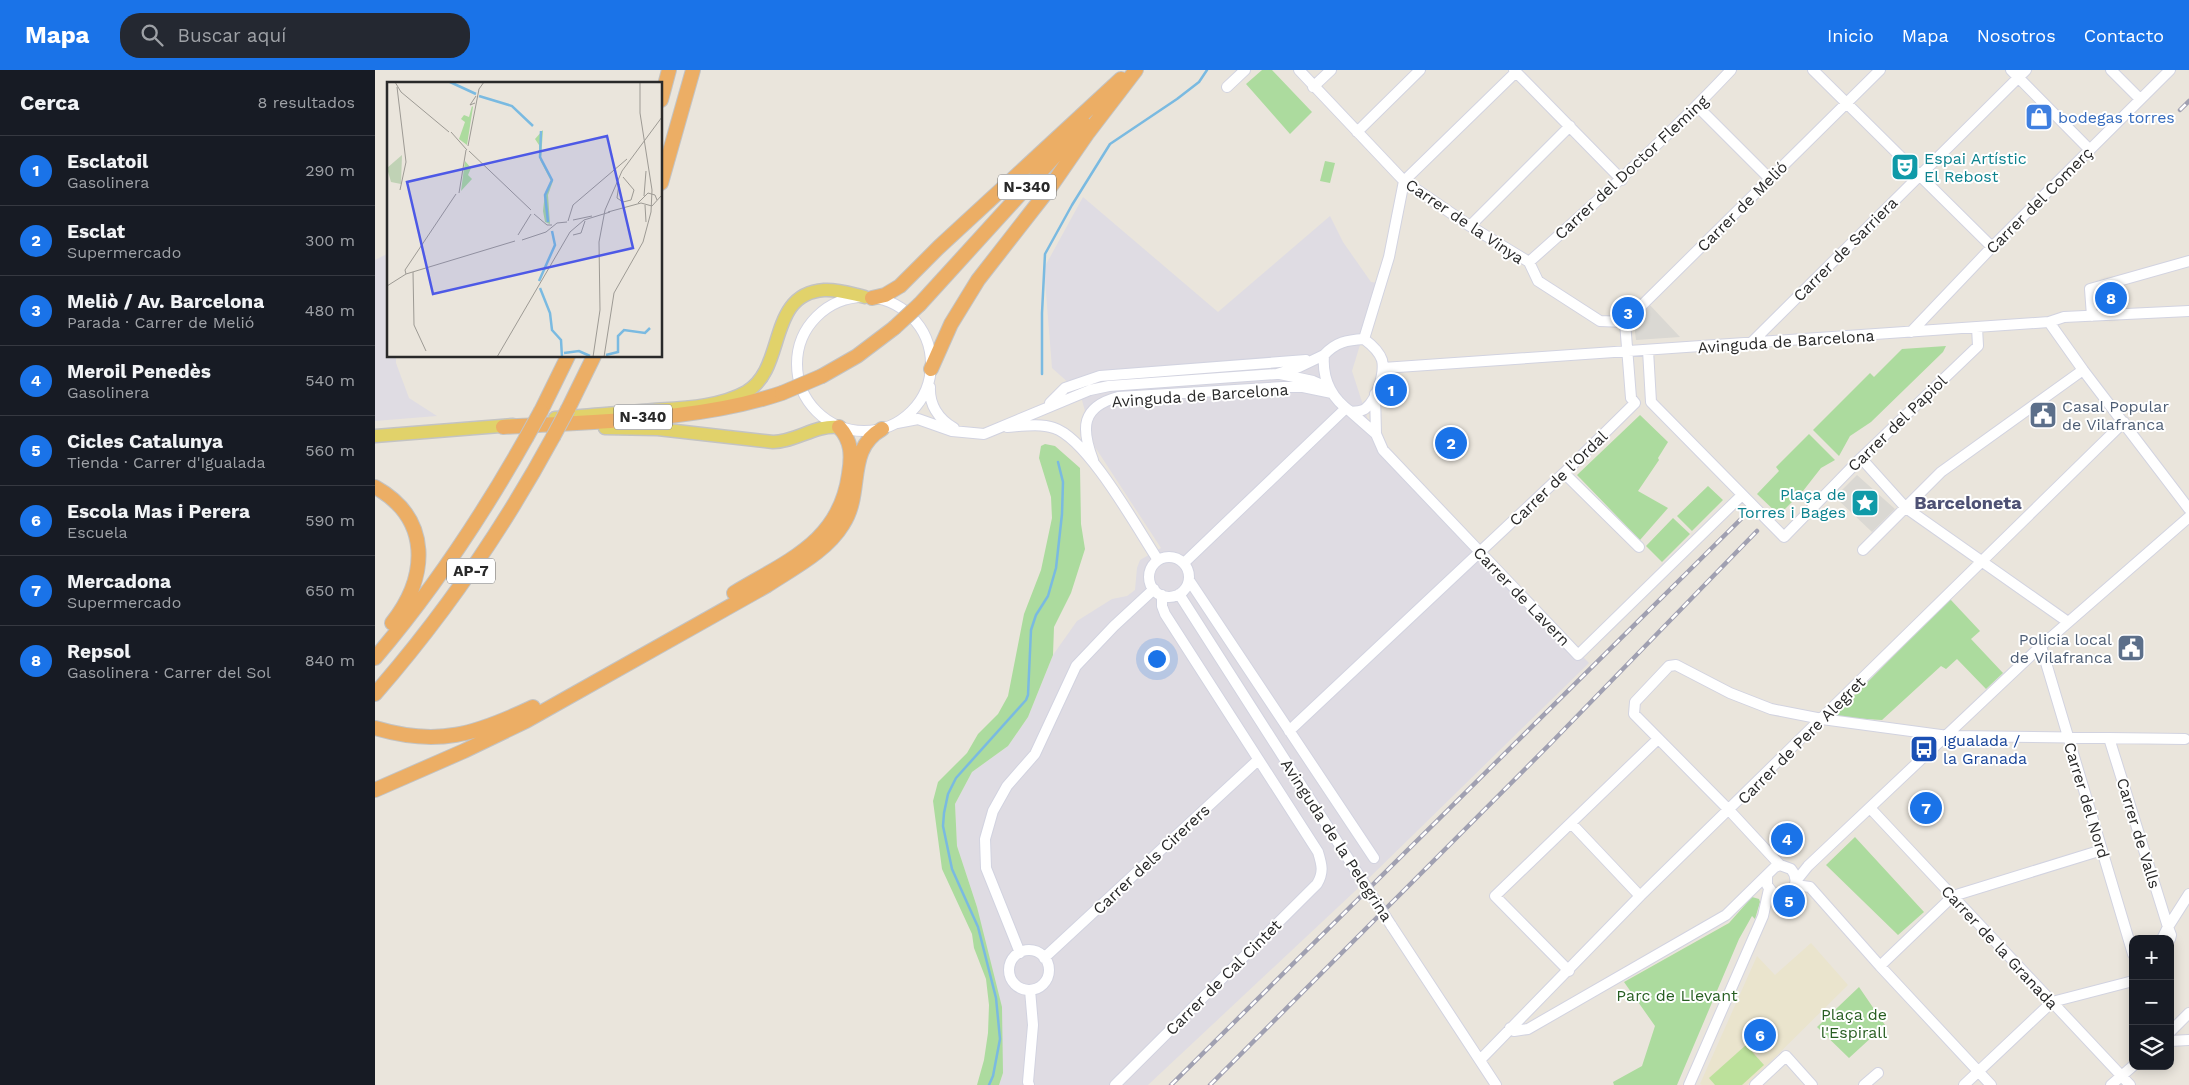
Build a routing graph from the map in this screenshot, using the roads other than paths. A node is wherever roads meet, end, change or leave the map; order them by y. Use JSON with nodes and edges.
{"nodes":[{"id":1,"x":669,"y":70,"type":"edge"},
{"id":2,"x":693,"y":70,"type":"edge"},
{"id":3,"x":1133,"y":70,"type":"edge"},
{"id":4,"x":1245,"y":70,"type":"edge"},
{"id":5,"x":1299,"y":70,"type":"edge"},
{"id":6,"x":1331,"y":70,"type":"edge"},
{"id":7,"x":1421,"y":70,"type":"edge"},
{"id":8,"x":1731,"y":70,"type":"edge"},
{"id":9,"x":1813,"y":70,"type":"edge"},
{"id":10,"x":1880,"y":70,"type":"edge"},
{"id":11,"x":2111,"y":70,"type":"edge"},
{"id":12,"x":2169,"y":70,"type":"edge"},
{"id":13,"x":1515,"y":71,"type":"edge"},
{"id":14,"x":2018,"y":72,"type":"edge"},
{"id":15,"x":1227,"y":87,"type":"dead end"},
{"id":16,"x":1313,"y":87,"type":"junction"},
{"id":17,"x":663,"y":92,"type":"edge"},
{"id":18,"x":2139,"y":99,"type":"junction"},
{"id":19,"x":1847,"y":103,"type":"junction"},
{"id":20,"x":1697,"y":106,"type":"junction"},
{"id":21,"x":1570,"y":126,"type":"junction"},
{"id":22,"x":1357,"y":132,"type":"junction"},
{"id":23,"x":2089,"y":149,"type":"junction"},
{"id":24,"x":1920,"y":175,"type":"junction"},
{"id":25,"x":663,"y":176,"type":"edge"},
{"id":26,"x":1770,"y":179,"type":"junction"},
{"id":27,"x":1622,"y":180,"type":"junction"},
{"id":28,"x":1404,"y":181,"type":"junction"},
{"id":29,"x":1470,"y":226,"type":"junction"},
{"id":30,"x":1991,"y":247,"type":"junction"},
{"id":31,"x":2189,"y":261,"type":"edge"},
{"id":32,"x":1529,"y":262,"type":"junction"},
{"id":33,"x":869,"y":298,"type":"junction"},
{"id":34,"x":2189,"y":311,"type":"edge"},
{"id":35,"x":2092,"y":316,"type":"junction"},
{"id":36,"x":1625,"y":322,"type":"junction"},
{"id":37,"x":2049,"y":322,"type":"junction"},
{"id":38,"x":1977,"y":327,"type":"junction"},
{"id":39,"x":1911,"y":332,"type":"junction"},
{"id":40,"x":1365,"y":339,"type":"junction"},
{"id":41,"x":1750,"y":344,"type":"junction"},
{"id":42,"x":1648,"y":350,"type":"junction"},
{"id":43,"x":1628,"y":351,"type":"junction"},
{"id":44,"x":1322,"y":356,"type":"junction"},
{"id":45,"x":567,"y":358,"type":"edge"},
{"id":46,"x":592,"y":358,"type":"edge"},
{"id":47,"x":1383,"y":368,"type":"junction"},
{"id":48,"x":2083,"y":370,"type":"junction"},
{"id":49,"x":931,"y":373,"type":"junction"},
{"id":50,"x":1277,"y":374,"type":"junction"},
{"id":51,"x":1331,"y":390,"type":"junction"},
{"id":52,"x":1375,"y":394,"type":"junction"},
{"id":53,"x":1651,"y":402,"type":"junction"},
{"id":54,"x":1635,"y":403,"type":"junction"},
{"id":55,"x":1048,"y":406,"type":"junction"},
{"id":56,"x":1349,"y":410,"type":"junction"},
{"id":57,"x":2124,"y":422,"type":"junction"},
{"id":58,"x":897,"y":423,"type":"junction"},
{"id":59,"x":503,"y":427,"type":"junction"},
{"id":60,"x":839,"y":427,"type":"junction"},
{"id":61,"x":999,"y":428,"type":"junction"},
{"id":62,"x":882,"y":429,"type":"junction"},
{"id":63,"x":963,"y":433,"type":"junction"},
{"id":64,"x":1376,"y":434,"type":"junction"},
{"id":65,"x":375,"y":436,"type":"edge"},
{"id":66,"x":1861,"y":458,"type":"junction"},
{"id":67,"x":1093,"y":460,"type":"junction"},
{"id":68,"x":1564,"y":474,"type":"junction"},
{"id":69,"x":375,"y":487,"type":"edge"},
{"id":70,"x":1741,"y":496,"type":"junction"},
{"id":71,"x":1906,"y":508,"type":"junction"},
{"id":72,"x":2189,"y":509,"type":"edge"},
{"id":73,"x":2189,"y":517,"type":"edge"},
{"id":74,"x":1639,"y":547,"type":"dead end"},
{"id":75,"x":1863,"y":550,"type":"dead end"},
{"id":76,"x":1480,"y":552,"type":"junction"},
{"id":77,"x":1158,"y":560,"type":"junction"},
{"id":78,"x":1982,"y":561,"type":"junction"},
{"id":79,"x":1184,"y":563,"type":"junction"},
{"id":80,"x":1189,"y":580,"type":"junction"},
{"id":81,"x":1158,"y":592,"type":"junction"},
{"id":82,"x":1179,"y":594,"type":"junction"},
{"id":83,"x":2068,"y":622,"type":"junction"},
{"id":84,"x":375,"y":645,"type":"edge"},
{"id":85,"x":2041,"y":646,"type":"junction"},
{"id":86,"x":375,"y":658,"type":"edge"},
{"id":87,"x":375,"y":694,"type":"edge"},
{"id":88,"x":1823,"y":719,"type":"junction"},
{"id":89,"x":375,"y":728,"type":"edge"},
{"id":90,"x":1289,"y":731,"type":"junction"},
{"id":91,"x":1948,"y":736,"type":"junction"},
{"id":92,"x":2068,"y":736,"type":"junction"},
{"id":93,"x":2109,"y":738,"type":"junction"},
{"id":94,"x":1658,"y":739,"type":"junction"},
{"id":95,"x":2188,"y":741,"type":"edge"},
{"id":96,"x":1258,"y":760,"type":"junction"},
{"id":97,"x":375,"y":790,"type":"edge"},
{"id":98,"x":1870,"y":808,"type":"junction"},
{"id":99,"x":1729,"y":810,"type":"junction"},
{"id":100,"x":1571,"y":823,"type":"junction"},
{"id":101,"x":2102,"y":850,"type":"junction"},
{"id":102,"x":1374,"y":858,"type":"dead end"},
{"id":103,"x":1323,"y":865,"type":"joint"},
{"id":104,"x":1780,"y":865,"type":"junction"},
{"id":105,"x":1767,"y":875,"type":"junction"},
{"id":106,"x":1795,"y":879,"type":"junction"},
{"id":107,"x":1768,"y":888,"type":"junction"},
{"id":108,"x":1751,"y":891,"type":"junction"},
{"id":109,"x":2189,"y":894,"type":"edge"},
{"id":110,"x":1779,"y":895,"type":"junction"},
{"id":111,"x":1640,"y":896,"type":"junction"},
{"id":112,"x":1953,"y":896,"type":"junction"},
{"id":113,"x":1763,"y":916,"type":"junction"},
{"id":114,"x":2168,"y":927,"type":"junction"},
{"id":115,"x":2164,"y":935,"type":"edge"},
{"id":116,"x":2171,"y":935,"type":"edge"},
{"id":117,"x":2129,"y":941,"type":"edge"},
{"id":118,"x":1020,"y":953,"type":"junction"},
{"id":119,"x":1045,"y":958,"type":"junction"},
{"id":120,"x":1880,"y":966,"type":"junction"},
{"id":121,"x":1569,"y":971,"type":"junction"},
{"id":122,"x":2129,"y":982,"type":"edge"},
{"id":123,"x":1030,"y":990,"type":"junction"},
{"id":124,"x":2053,"y":1002,"type":"junction"},
{"id":125,"x":2189,"y":1013,"type":"edge"},
{"id":126,"x":1510,"y":1028,"type":"junction"},
{"id":127,"x":2174,"y":1028,"type":"edge"},
{"id":128,"x":2189,"y":1040,"type":"edge"},
{"id":129,"x":2174,"y":1041,"type":"edge"},
{"id":130,"x":1480,"y":1060,"type":"junction"},
{"id":131,"x":2129,"y":1069,"type":"edge"},
{"id":132,"x":1977,"y":1071,"type":"junction"},
{"id":133,"x":1878,"y":1073,"type":"dead end"},
{"id":134,"x":2121,"y":1076,"type":"junction"},
{"id":135,"x":1690,"y":1084,"type":"edge"},
{"id":136,"x":1029,"y":1085,"type":"edge"},
{"id":137,"x":1115,"y":1085,"type":"edge"},
{"id":138,"x":1497,"y":1085,"type":"edge"},
{"id":139,"x":1755,"y":1085,"type":"edge"},
{"id":140,"x":1812,"y":1085,"type":"edge"},
{"id":141,"x":1865,"y":1085,"type":"edge"},
{"id":142,"x":1964,"y":1085,"type":"edge"},
{"id":143,"x":1991,"y":1085,"type":"edge"},
{"id":144,"x":2111,"y":1085,"type":"edge"},
{"id":145,"x":2130,"y":1085,"type":"edge"}],
"edges":[{"from":1,"to":17,"type":"highway"},
{"from":2,"to":25,"type":"highway"},
{"from":3,"to":33,"type":"highway"},
{"from":3,"to":49,"type":"highway"},
{"from":3,"to":59,"type":"highway","number":"N-340","bridge":true},
{"from":4,"to":15,"type":"street"},
{"from":5,"to":16,"type":"street","name":"Carrer de la Vinya"},
{"from":6,"to":16,"type":"street"},
{"from":7,"to":22,"type":"street"},
{"from":8,"to":20,"type":"street","name":"Carrer del Doctor Fleming"},
{"from":9,"to":19,"type":"street"},
{"from":10,"to":19,"type":"street","name":"Carrer de Melió"},
{"from":11,"to":18,"type":"street"},
{"from":12,"to":18,"type":"street","name":"Carrer del Comerç"},
{"from":13,"to":21,"type":"street"},
{"from":13,"to":28,"type":"street"},
{"from":14,"to":23,"type":"street"},
{"from":14,"to":24,"type":"street","name":"Carrer de Sarriera"},
{"from":16,"to":22,"type":"street","name":"Carrer de la Vinya"},
{"from":18,"to":23,"type":"street","name":"Carrer del Comerç"},
{"from":19,"to":24,"type":"street"},
{"from":19,"to":26,"type":"street","name":"Carrer de Melió"},
{"from":20,"to":26,"type":"street"},
{"from":20,"to":27,"type":"street","name":"Carrer del Doctor Fleming"},
{"from":21,"to":27,"type":"street"},
{"from":21,"to":29,"type":"street"},
{"from":22,"to":28,"type":"street","name":"Carrer de la Vinya"},
{"from":23,"to":30,"type":"street","name":"Carrer del Comerç"},
{"from":24,"to":30,"type":"street"},
{"from":24,"to":41,"type":"street","name":"Carrer de Sarriera"},
{"from":26,"to":36,"type":"street","name":"Carrer de Melió"},
{"from":27,"to":32,"type":"street","name":"Carrer del Doctor Fleming"},
{"from":28,"to":29,"type":"street","name":"Carrer de la Vinya"},
{"from":28,"to":40,"type":"street"},
{"from":29,"to":32,"type":"street","name":"Carrer de la Vinya"},
{"from":30,"to":39,"type":"street","name":"Carrer del Comerç"},
{"from":31,"to":35,"type":"street"},
{"from":32,"to":36,"type":"street","name":"Carrer de la Vinya"},
{"from":33,"to":49,"type":"street"},
{"from":33,"to":59,"type":"main road"},
{"from":33,"to":60,"type":"street"},
{"from":34,"to":35,"type":"street","name":"Avinguda de Barcelona"},
{"from":35,"to":37,"type":"street","name":"Avinguda de Barcelona"},
{"from":36,"to":43,"type":"street"},
{"from":37,"to":38,"type":"street","name":"Avinguda de Barcelona"},
{"from":37,"to":48,"type":"street"},
{"from":38,"to":39,"type":"street","name":"Avinguda de Barcelona"},
{"from":38,"to":66,"type":"street","name":"Carrer del Papiol"},
{"from":39,"to":41,"type":"street","name":"Avinguda de Barcelona"},
{"from":40,"to":44,"type":"street"},
{"from":40,"to":47,"type":"street"},
{"from":41,"to":42,"type":"street","name":"Avinguda de Barcelona"},
{"from":42,"to":43,"type":"street","name":"Avinguda de Barcelona"},
{"from":42,"to":53,"type":"street"},
{"from":43,"to":47,"type":"street","name":"Avinguda de Barcelona"},
{"from":43,"to":54,"type":"street"},
{"from":44,"to":50,"type":"street","name":"Avinguda de Barcelona"},
{"from":44,"to":51,"type":"street"},
{"from":44,"to":55,"type":"street"},
{"from":45,"to":86,"type":"highway","number":"AP-7","bridge":true},
{"from":46,"to":87,"type":"highway","number":"AP-7","bridge":true},
{"from":47,"to":52,"type":"street"},
{"from":48,"to":57,"type":"street"},
{"from":48,"to":71,"type":"street"},
{"from":49,"to":58,"type":"street"},
{"from":49,"to":63,"type":"street"},
{"from":50,"to":51,"type":"street","name":"Avinguda de Barcelona"},
{"from":50,"to":55,"type":"street","name":"Avinguda de Barcelona"},
{"from":51,"to":56,"type":"street"},
{"from":51,"to":67,"type":"street","name":"Avinguda de Barcelona"},
{"from":52,"to":56,"type":"street"},
{"from":52,"to":64,"type":"street","name":"Carrer de Lavern"},
{"from":53,"to":54,"type":"street"},
{"from":53,"to":70,"type":"street"},
{"from":54,"to":68,"type":"street","name":"Carrer de l'Ordal"},
{"from":55,"to":61,"type":"street","name":"Avinguda de Barcelona"},
{"from":56,"to":64,"type":"street","name":"Carrer de Lavern"},
{"from":56,"to":79,"type":"street"},
{"from":57,"to":72,"type":"street"},
{"from":57,"to":78,"type":"street","name":"Carrer de Pere Alegret"},
{"from":58,"to":62,"type":"street"},
{"from":58,"to":63,"type":"street"},
{"from":59,"to":60,"type":"main road"},
{"from":59,"to":65,"type":"main road","number":"N-340"},
{"from":60,"to":62,"type":"street"},
{"from":60,"to":89,"type":"highway"},
{"from":61,"to":63,"type":"street"},
{"from":61,"to":67,"type":"street"},
{"from":62,"to":97,"type":"highway"},
{"from":64,"to":76,"type":"street","name":"Carrer de Lavern"},
{"from":66,"to":70,"type":"street","name":"Carrer del Papiol"},
{"from":66,"to":71,"type":"street"},
{"from":67,"to":77,"type":"street"},
{"from":68,"to":74,"type":"street"},
{"from":68,"to":76,"type":"street","name":"Carrer de l'Ordal"},
{"from":69,"to":84,"type":"highway"},
{"from":70,"to":76,"type":"street","name":"Carrer de Lavern"},
{"from":71,"to":75,"type":"street"},
{"from":71,"to":78,"type":"street"},
{"from":73,"to":83,"type":"street"},
{"from":76,"to":90,"type":"street","name":"Carrer de l'Ordal"},
{"from":77,"to":79,"type":"street"},
{"from":77,"to":81,"type":"street"},
{"from":78,"to":83,"type":"street"},
{"from":78,"to":88,"type":"street","name":"Carrer de Pere Alegret"},
{"from":79,"to":80,"type":"street"},
{"from":80,"to":82,"type":"street"},
{"from":80,"to":90,"type":"street","name":"Avinguda de la Pelegrina"},
{"from":81,"to":82,"type":"street"},
{"from":81,"to":96,"type":"street","name":"Avinguda de la Pelegrina"},
{"from":81,"to":118,"type":"street"},
{"from":82,"to":130,"type":"street","name":"Avinguda de la Pelegrina","bridge":true},
{"from":83,"to":85,"type":"street"},
{"from":85,"to":91,"type":"street"},
{"from":85,"to":92,"type":"street","name":"Carrer del Nord"},
{"from":88,"to":91,"type":"street"},
{"from":88,"to":94,"type":"street"},
{"from":88,"to":99,"type":"street","name":"Carrer de Pere Alegret"},
{"from":90,"to":102,"type":"street","name":"Avinguda de la Pelegrina"},
{"from":91,"to":92,"type":"street"},
{"from":91,"to":98,"type":"street"},
{"from":92,"to":93,"type":"street"},
{"from":92,"to":101,"type":"street","name":"Carrer del Nord"},
{"from":93,"to":95,"type":"street"},
{"from":93,"to":114,"type":"street","name":"Carrer de Valls"},
{"from":94,"to":99,"type":"street"},
{"from":94,"to":100,"type":"street"},
{"from":96,"to":103,"type":"street","name":"Avinguda de la Pelegrina"},
{"from":96,"to":119,"type":"street","name":"Carrer dels Cirerers"},
{"from":98,"to":106,"type":"street"},
{"from":98,"to":112,"type":"street","name":"Carrer de la Granada"},
{"from":99,"to":104,"type":"street"},
{"from":99,"to":111,"type":"street","name":"Carrer de Pere Alegret"},
{"from":100,"to":111,"type":"street"},
{"from":100,"to":121,"type":"street"},
{"from":101,"to":112,"type":"street"},
{"from":101,"to":117,"type":"street","name":"Carrer del Nord"},
{"from":103,"to":137,"type":"street","name":"Carrer de Cal Cintet"},
{"from":104,"to":105,"type":"street"},
{"from":104,"to":106,"type":"street"},
{"from":105,"to":107,"type":"street"},
{"from":105,"to":108,"type":"street"},
{"from":106,"to":110,"type":"street"},
{"from":106,"to":120,"type":"street"},
{"from":107,"to":108,"type":"street"},
{"from":107,"to":110,"type":"street"},
{"from":107,"to":113,"type":"street"},
{"from":108,"to":126,"type":"street"},
{"from":109,"to":114,"type":"street"},
{"from":110,"to":113,"type":"street"},
{"from":111,"to":121,"type":"street","name":"Carrer de Pere Alegret"},
{"from":112,"to":120,"type":"street"},
{"from":112,"to":124,"type":"street","name":"Carrer de la Granada"},
{"from":113,"to":135,"type":"street"},
{"from":114,"to":115,"type":"street"},
{"from":114,"to":116,"type":"street","name":"Carrer de Valls"},
{"from":118,"to":119,"type":"street"},
{"from":118,"to":123,"type":"street"},
{"from":119,"to":123,"type":"street"},
{"from":120,"to":132,"type":"street"},
{"from":121,"to":126,"type":"street","name":"Carrer de Pere Alegret"},
{"from":122,"to":124,"type":"street"},
{"from":123,"to":136,"type":"street"},
{"from":124,"to":132,"type":"street"},
{"from":124,"to":134,"type":"street","name":"Carrer de la Granada"},
{"from":125,"to":127,"type":"street"},
{"from":126,"to":130,"type":"street","name":"Carrer de Pere Alegret"},
{"from":128,"to":129,"type":"street"},
{"from":130,"to":138,"type":"street","name":"Avinguda de la Pelegrina"},
{"from":131,"to":134,"type":"street"},
{"from":132,"to":142,"type":"street"},
{"from":132,"to":143,"type":"street"},
{"from":133,"to":141,"type":"street"},
{"from":134,"to":144,"type":"street"},
{"from":134,"to":145,"type":"street","name":"Carrer de la Granada"},
{"from":139,"to":140,"type":"street"}]}
